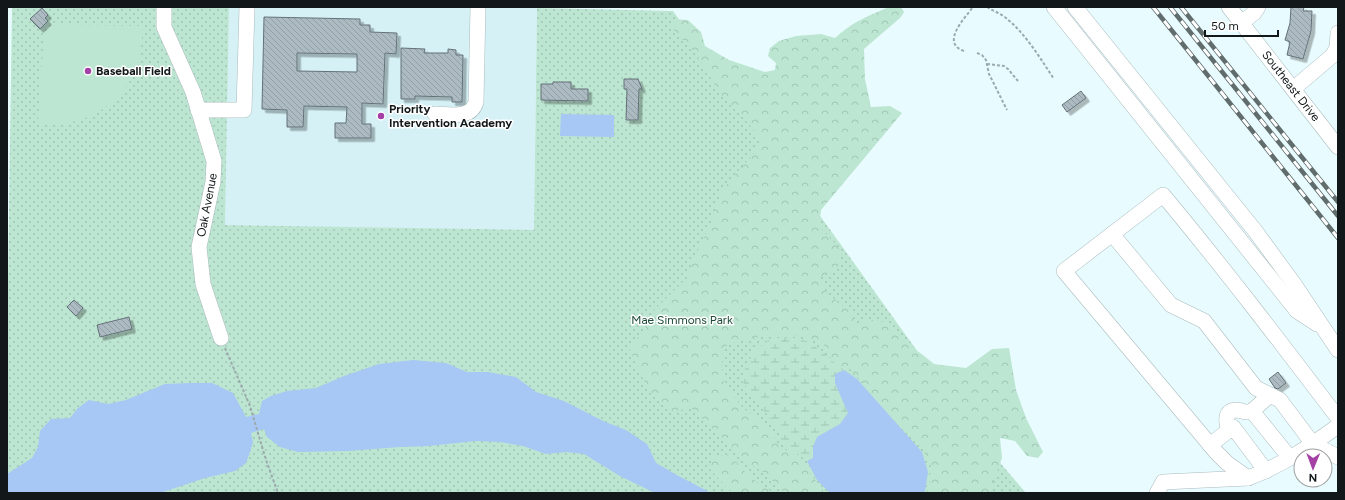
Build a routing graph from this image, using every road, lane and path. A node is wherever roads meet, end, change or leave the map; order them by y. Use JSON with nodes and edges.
{"nodes":[{"id":1,"x":164,"y":7,"type":"edge"},
{"id":2,"x":247,"y":7,"type":"edge"},
{"id":3,"x":478,"y":7,"type":"edge"},
{"id":4,"x":974,"y":7,"type":"edge"},
{"id":5,"x":986,"y":7,"type":"edge"},
{"id":6,"x":1054,"y":7,"type":"edge"},
{"id":7,"x":1074,"y":7,"type":"edge"},
{"id":8,"x":1229,"y":7,"type":"edge"},
{"id":9,"x":1258,"y":7,"type":"edge"},
{"id":10,"x":1241,"y":23,"type":"junction"},
{"id":11,"x":1338,"y":33,"type":"edge"},
{"id":12,"x":964,"y":51,"type":"dead end"},
{"id":13,"x":977,"y":53,"type":"dead end"},
{"id":14,"x":987,"y":64,"type":"junction"},
{"id":15,"x":1054,"y":79,"type":"dead end"},
{"id":16,"x":1018,"y":81,"type":"dead end"},
{"id":17,"x":1293,"y":89,"type":"junction"},
{"id":18,"x":198,"y":110,"type":"junction"},
{"id":19,"x":1007,"y":110,"type":"dead end"},
{"id":20,"x":435,"y":114,"type":"dead end"},
{"id":21,"x":1338,"y":147,"type":"edge"},
{"id":22,"x":1112,"y":234,"type":"junction"},
{"id":23,"x":1323,"y":327,"type":"junction"},
{"id":24,"x":221,"y":338,"type":"joint"},
{"id":25,"x":1338,"y":350,"type":"edge"},
{"id":26,"x":1270,"y":395,"type":"junction"},
{"id":27,"x":1252,"y":411,"type":"junction"},
{"id":28,"x":1338,"y":418,"type":"edge"},
{"id":29,"x":1338,"y":426,"type":"edge"},
{"id":30,"x":1229,"y":431,"type":"junction"},
{"id":31,"x":1210,"y":444,"type":"junction"},
{"id":32,"x":1313,"y":444,"type":"junction"},
{"id":33,"x":1338,"y":457,"type":"edge"},
{"id":34,"x":1290,"y":458,"type":"junction"},
{"id":35,"x":1266,"y":471,"type":"junction"},
{"id":36,"x":1248,"y":478,"type":"junction"},
{"id":37,"x":278,"y":493,"type":"edge"},
{"id":38,"x":1157,"y":493,"type":"edge"}],
"edges":[{"from":1,"to":18,"type":"street","name":"Oak Avenue"},
{"from":2,"to":18,"type":"street"},
{"from":3,"to":20,"type":"street"},
{"from":4,"to":12,"type":"path"},
{"from":5,"to":15,"type":"path"},
{"from":6,"to":23,"type":"street"},
{"from":7,"to":23,"type":"street"},
{"from":8,"to":10,"type":"street","name":"Southeast Drive"},
{"from":9,"to":10,"type":"street"},
{"from":10,"to":17,"type":"street","name":"Southeast Drive"},
{"from":11,"to":17,"type":"street"},
{"from":13,"to":14,"type":"path"},
{"from":14,"to":16,"type":"path"},
{"from":14,"to":19,"type":"path"},
{"from":17,"to":21,"type":"street","name":"Southeast Drive"},
{"from":18,"to":24,"type":"street","name":"Oak Avenue"},
{"from":22,"to":26,"type":"street"},
{"from":22,"to":28,"type":"street"},
{"from":22,"to":31,"type":"street"},
{"from":23,"to":25,"type":"street"},
{"from":24,"to":37,"type":"path"},
{"from":26,"to":27,"type":"street"},
{"from":26,"to":32,"type":"street"},
{"from":27,"to":30,"type":"street"},
{"from":27,"to":34,"type":"street"},
{"from":29,"to":32,"type":"street"},
{"from":30,"to":31,"type":"street"},
{"from":30,"to":35,"type":"street"},
{"from":31,"to":36,"type":"street"},
{"from":32,"to":33,"type":"street"},
{"from":32,"to":34,"type":"street"},
{"from":34,"to":35,"type":"street"},
{"from":35,"to":36,"type":"street"},
{"from":36,"to":38,"type":"street"}]}
